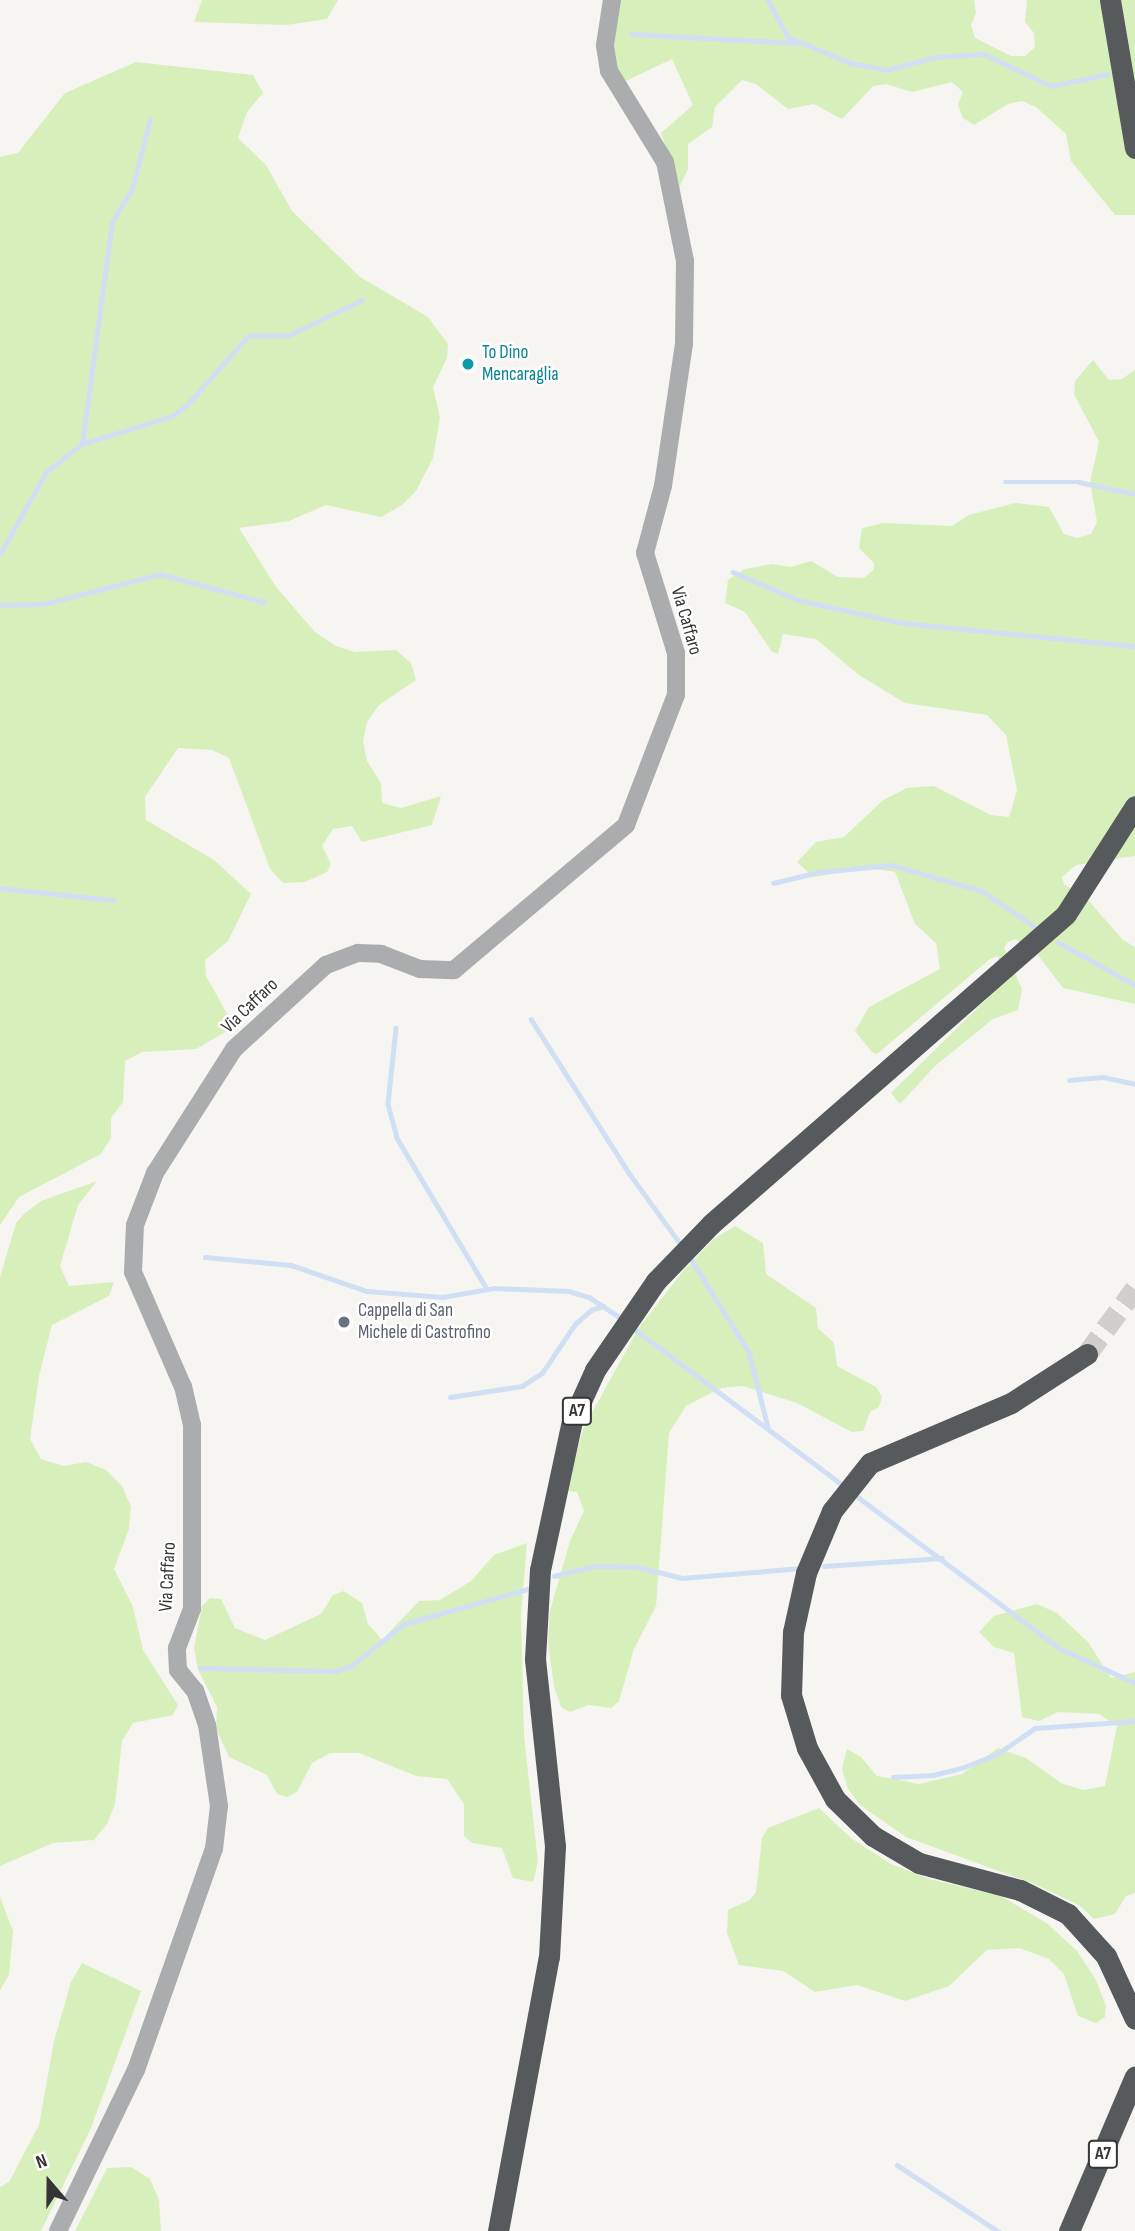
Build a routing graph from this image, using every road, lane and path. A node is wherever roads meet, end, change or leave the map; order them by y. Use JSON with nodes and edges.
{"nodes":[{"id":1,"x":612,"y":0,"type":"edge"},
{"id":2,"x":1110,"y":0,"type":"edge"},
{"id":3,"x":1135,"y":148,"type":"edge"},
{"id":4,"x":1135,"y":806,"type":"edge"},
{"id":5,"x":1087,"y":1354,"type":"tunnel mouth"},
{"id":6,"x":1135,"y":2019,"type":"edge"},
{"id":7,"x":1135,"y":2076,"type":"edge"},
{"id":8,"x":58,"y":2231,"type":"edge"},
{"id":9,"x":498,"y":2231,"type":"edge"},
{"id":10,"x":1069,"y":2231,"type":"edge"}],
"edges":[{"from":1,"to":8,"type":"street","name":"Via Caffaro"},
{"from":2,"to":3,"type":"highway"},
{"from":4,"to":9,"type":"highway","number":"A7"},
{"from":5,"to":6,"type":"highway"},
{"from":7,"to":10,"type":"highway","number":"A7"}]}
